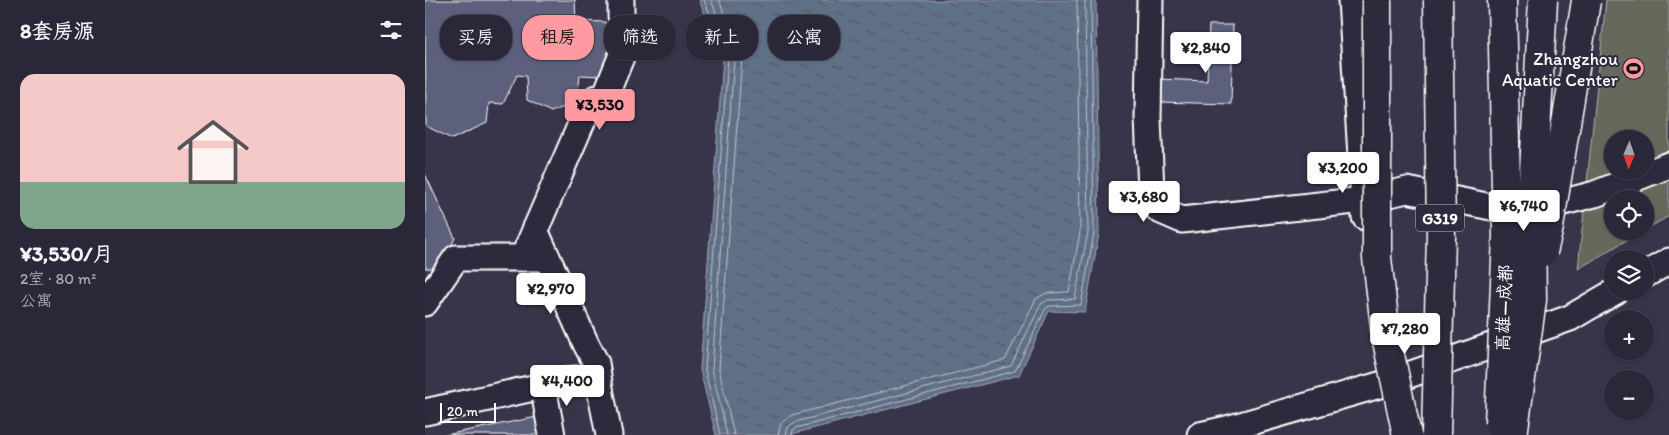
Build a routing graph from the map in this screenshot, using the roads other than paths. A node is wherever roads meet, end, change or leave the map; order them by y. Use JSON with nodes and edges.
{"nodes":[{"id":1,"x":621,"y":0,"type":"edge"},
{"id":2,"x":1150,"y":0,"type":"edge"},
{"id":3,"x":1351,"y":0,"type":"edge"},
{"id":4,"x":1377,"y":0,"type":"edge"},
{"id":5,"x":1437,"y":0,"type":"edge"},
{"id":6,"x":1503,"y":0,"type":"edge"},
{"id":7,"x":1543,"y":0,"type":"edge"},
{"id":8,"x":1586,"y":1,"type":"dead end"},
{"id":9,"x":1669,"y":165,"type":"edge"},
{"id":10,"x":1363,"y":200,"type":"junction"},
{"id":11,"x":535,"y":230,"type":"junction"},
{"id":12,"x":523,"y":258,"type":"junction"},
{"id":13,"x":547,"y":258,"type":"junction"},
{"id":14,"x":1669,"y":261,"type":"edge"},
{"id":15,"x":1654,"y":270,"type":"edge"},
{"id":16,"x":1604,"y":298,"type":"edge"},
{"id":17,"x":1532,"y":300,"type":"junction"},
{"id":18,"x":425,"y":303,"type":"edge"},
{"id":19,"x":586,"y":344,"type":"junction"},
{"id":20,"x":574,"y":379,"type":"junction"},
{"id":21,"x":1383,"y":384,"type":"junction"},
{"id":22,"x":543,"y":386,"type":"junction"},
{"id":23,"x":600,"y":389,"type":"junction"},
{"id":24,"x":425,"y":412,"type":"edge"},
{"id":25,"x":552,"y":435,"type":"edge"},
{"id":26,"x":609,"y":435,"type":"edge"},
{"id":27,"x":1200,"y":435,"type":"edge"},
{"id":28,"x":1407,"y":435,"type":"edge"},
{"id":29,"x":1436,"y":435,"type":"edge"},
{"id":30,"x":1498,"y":435,"type":"edge"},
{"id":31,"x":1513,"y":435,"type":"edge"}],
"edges":[{"from":1,"to":11,"type":"street"},
{"from":2,"to":10,"type":"street"},
{"from":3,"to":10,"type":"street"},
{"from":4,"to":28,"type":"highway","bridge":true},
{"from":5,"to":29,"type":"highway","number":"G319","bridge":true},
{"from":6,"to":30,"type":"highway","name":"高雄—成都","bridge":true},
{"from":7,"to":17,"type":"highway","bridge":true},
{"from":8,"to":17,"type":"highway","bridge":true},
{"from":9,"to":10,"type":"street"},
{"from":10,"to":21,"type":"street"},
{"from":11,"to":12,"type":"street"},
{"from":11,"to":13,"type":"street"},
{"from":12,"to":13,"type":"street"},
{"from":12,"to":18,"type":"street"},
{"from":13,"to":19,"type":"street"},
{"from":14,"to":15,"type":"street"},
{"from":16,"to":21,"type":"street"},
{"from":17,"to":31,"type":"highway","bridge":true},
{"from":19,"to":20,"type":"street"},
{"from":19,"to":23,"type":"street"},
{"from":20,"to":22,"type":"street"},
{"from":20,"to":23,"type":"street"},
{"from":21,"to":27,"type":"street"},
{"from":22,"to":24,"type":"street"},
{"from":22,"to":25,"type":"street"},
{"from":23,"to":26,"type":"street"}]}
